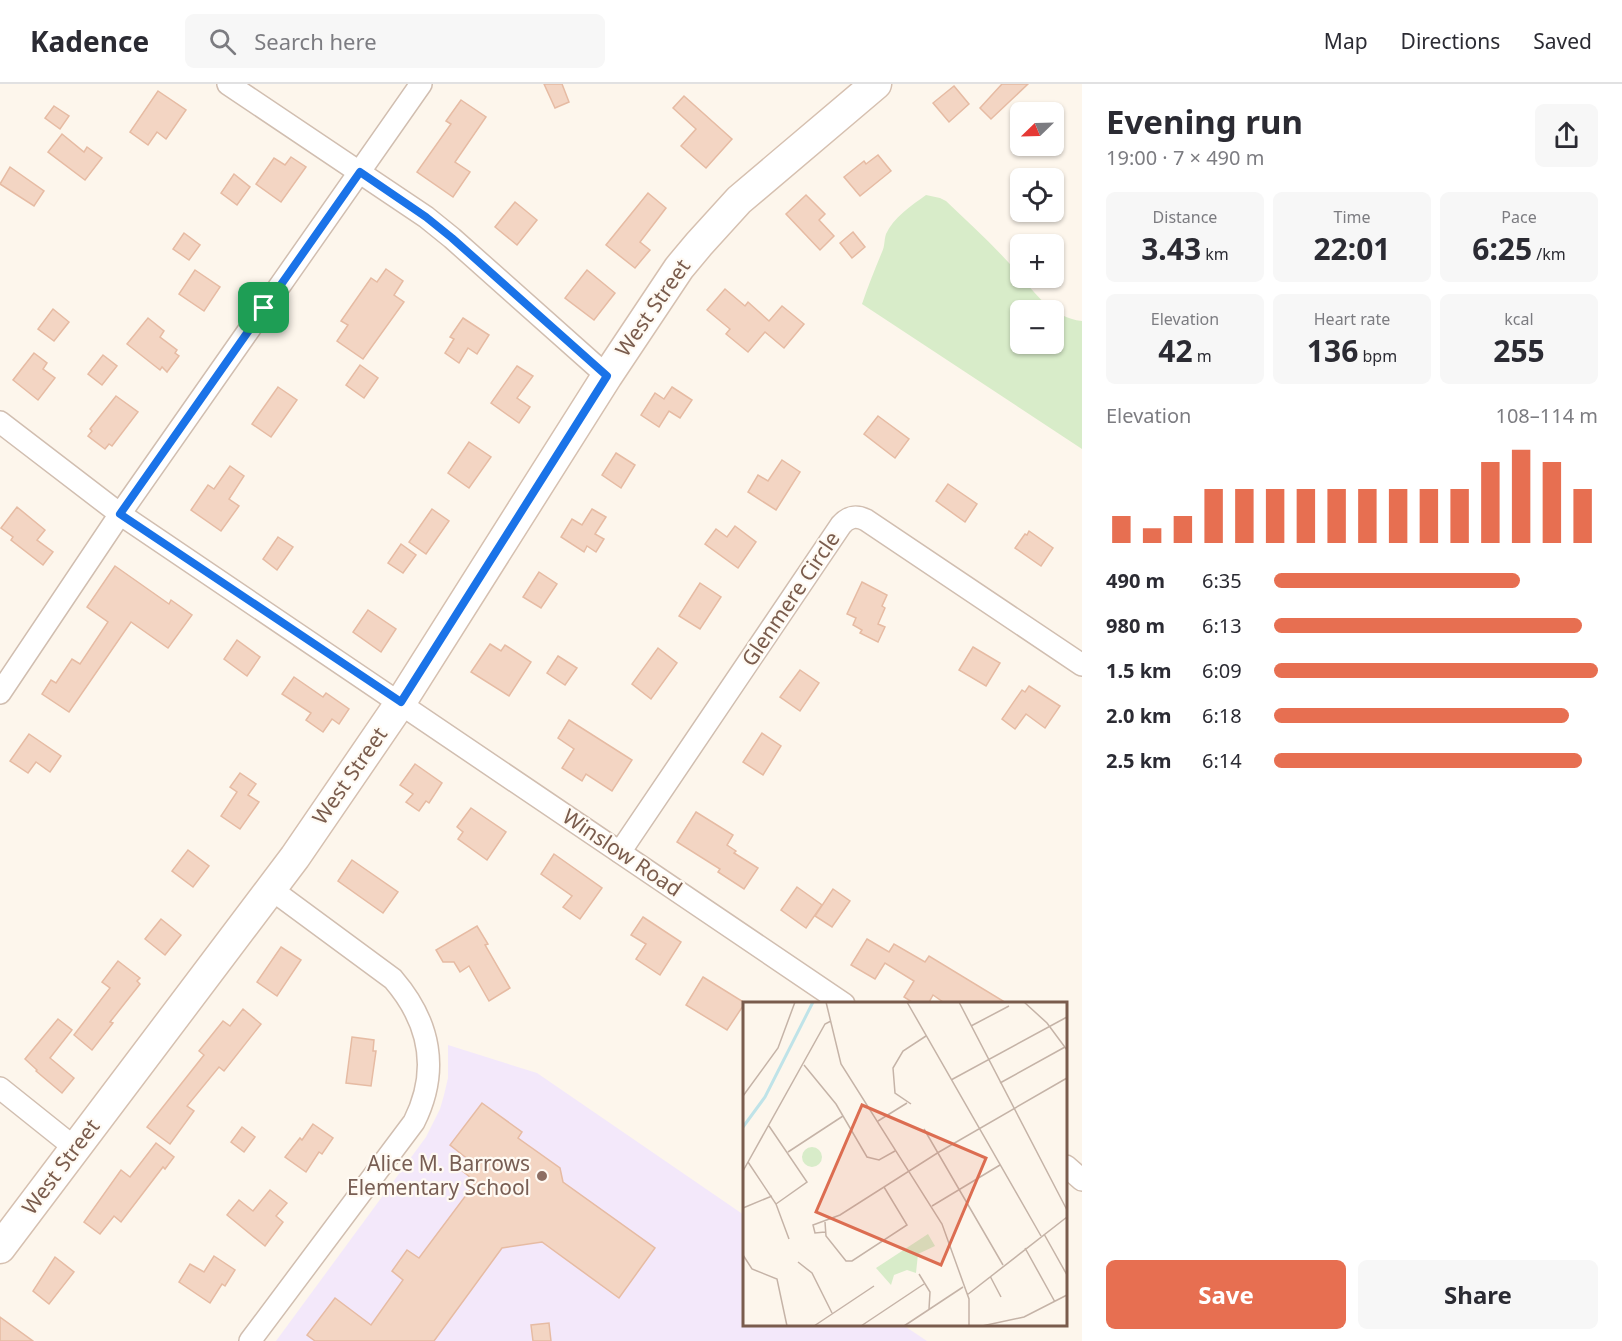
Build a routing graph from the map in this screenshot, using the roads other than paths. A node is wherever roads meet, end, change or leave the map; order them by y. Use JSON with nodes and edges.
{"nodes":[{"id":1,"x":228,"y":84,"type":"edge"},
{"id":2,"x":421,"y":84,"type":"edge"},
{"id":3,"x":876,"y":84,"type":"edge"},
{"id":4,"x":360,"y":172,"type":"junction"},
{"id":5,"x":607,"y":376,"type":"junction"},
{"id":6,"x":0,"y":422,"type":"edge"},
{"id":7,"x":120,"y":514,"type":"junction"},
{"id":8,"x":1082,"y":665,"type":"edge"},
{"id":9,"x":0,"y":693,"type":"edge"},
{"id":10,"x":401,"y":702,"type":"junction"},
{"id":11,"x":620,"y":852,"type":"junction"},
{"id":12,"x":271,"y":889,"type":"junction"},
{"id":13,"x":841,"y":1002,"type":"edge"},
{"id":14,"x":0,"y":1088,"type":"edge"},
{"id":15,"x":75,"y":1148,"type":"junction"},
{"id":16,"x":1067,"y":1168,"type":"edge"},
{"id":17,"x":1082,"y":1180,"type":"edge"},
{"id":18,"x":0,"y":1248,"type":"edge"},
{"id":19,"x":250,"y":1341,"type":"edge"}],
"edges":[{"from":1,"to":4,"type":"street"},
{"from":2,"to":4,"type":"street"},
{"from":3,"to":5,"type":"main road","name":"West Street"},
{"from":4,"to":5,"type":"street"},
{"from":4,"to":7,"type":"street"},
{"from":5,"to":10,"type":"main road","name":"West Street"},
{"from":6,"to":7,"type":"street","name":"Winslow Road"},
{"from":7,"to":9,"type":"street"},
{"from":7,"to":10,"type":"street","name":"Winslow Road"},
{"from":8,"to":11,"type":"street","name":"Glenmere Circle"},
{"from":10,"to":11,"type":"street","name":"Winslow Road"},
{"from":10,"to":12,"type":"main road","name":"West Street"},
{"from":11,"to":13,"type":"street","name":"Winslow Road"},
{"from":12,"to":15,"type":"main road","name":"West Street"},
{"from":12,"to":19,"type":"street"},
{"from":14,"to":15,"type":"street"},
{"from":15,"to":18,"type":"main road","name":"West Street"},
{"from":16,"to":17,"type":"street"}]}
